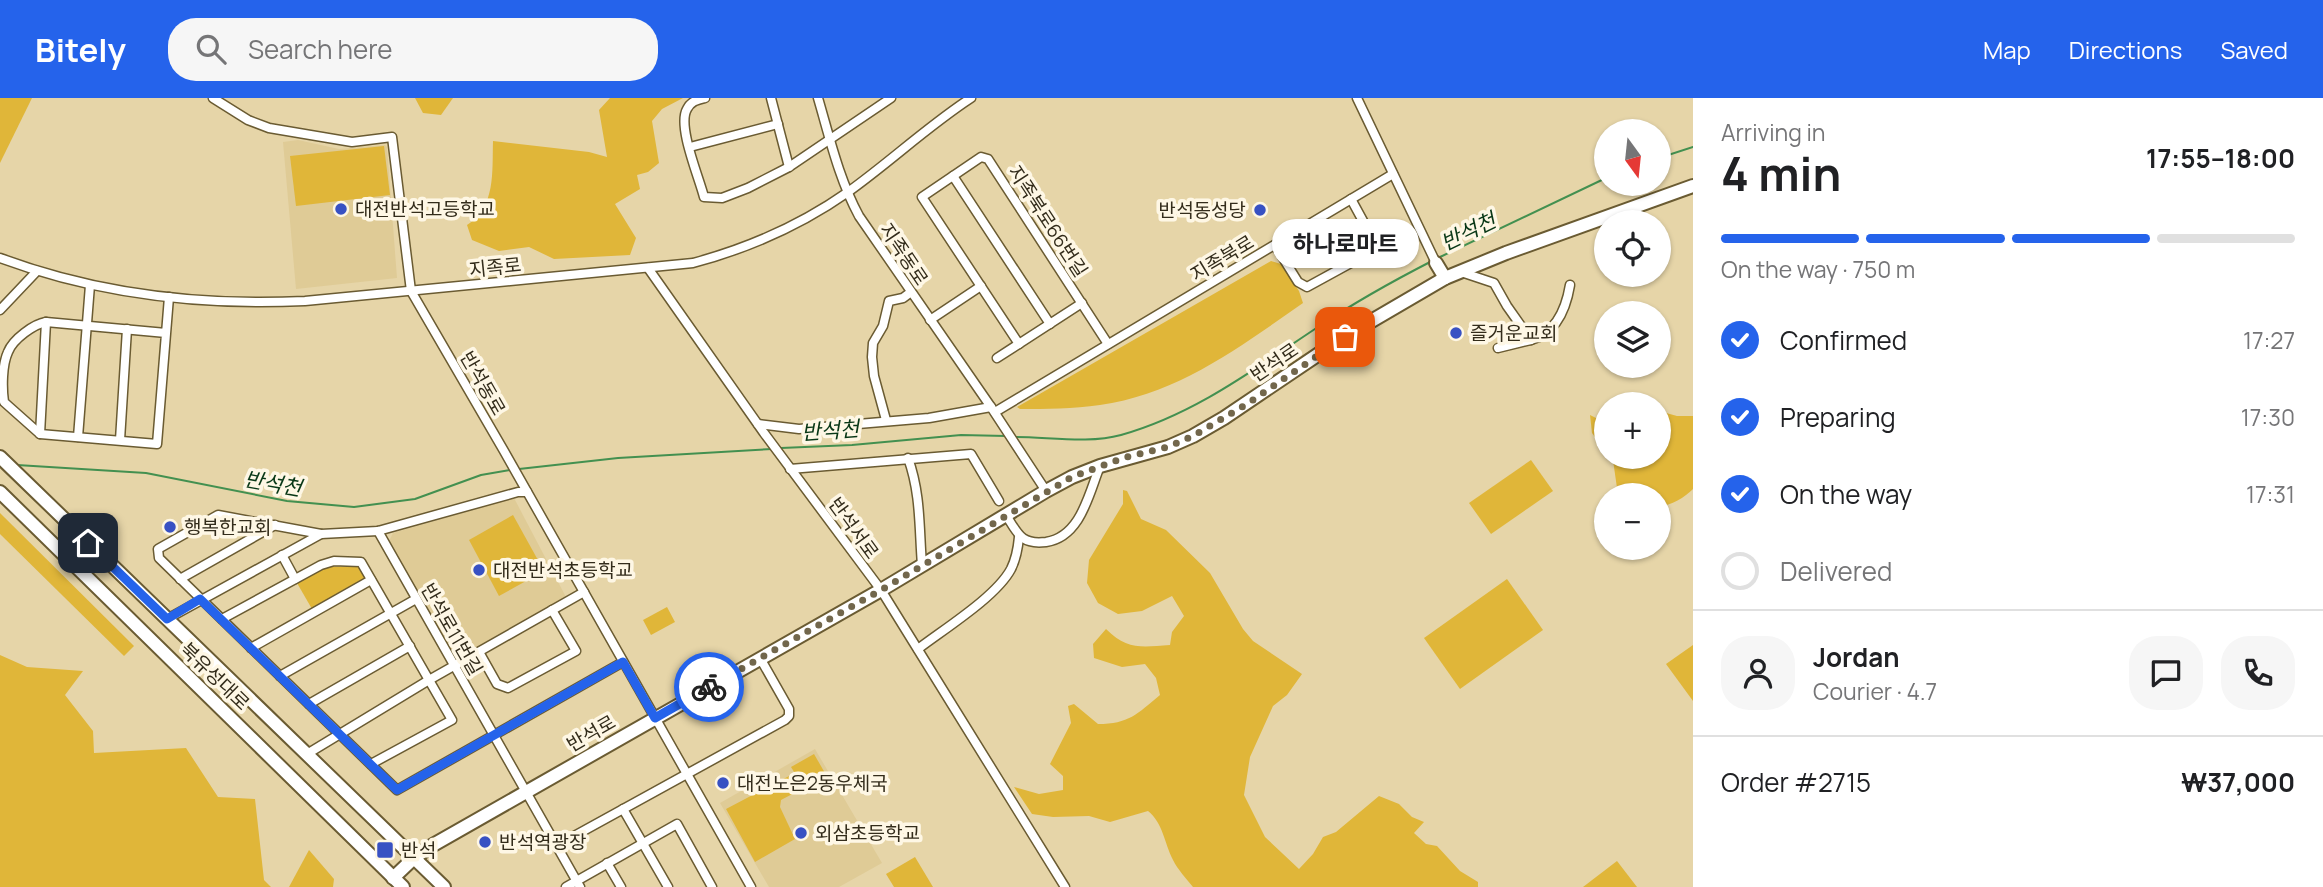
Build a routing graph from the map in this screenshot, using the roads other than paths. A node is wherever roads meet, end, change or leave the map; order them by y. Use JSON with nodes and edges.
{"nodes":[{"id":1,"x":213,"y":98,"type":"edge"},
{"id":2,"x":705,"y":98,"type":"edge"},
{"id":3,"x":771,"y":98,"type":"edge"},
{"id":4,"x":818,"y":98,"type":"edge"},
{"id":5,"x":891,"y":98,"type":"edge"},
{"id":6,"x":1357,"y":98,"type":"edge"},
{"id":7,"x":969,"y":99,"type":"edge"},
{"id":8,"x":778,"y":124,"type":"junction"},
{"id":9,"x":830,"y":140,"type":"junction"},
{"id":10,"x":690,"y":147,"type":"junction"},
{"id":11,"x":789,"y":167,"type":"junction"},
{"id":12,"x":1393,"y":174,"type":"junction"},
{"id":13,"x":953,"y":176,"type":"junction"},
{"id":14,"x":1693,"y":186,"type":"edge"},
{"id":15,"x":847,"y":193,"type":"junction"},
{"id":16,"x":1351,"y":199,"type":"junction"},
{"id":17,"x":1275,"y":244,"type":"junction"},
{"id":18,"x":0,"y":258,"type":"edge"},
{"id":19,"x":1436,"y":263,"type":"joint"},
{"id":20,"x":648,"y":268,"type":"junction"},
{"id":21,"x":37,"y":271,"type":"junction"},
{"id":22,"x":1461,"y":272,"type":"junction"},
{"id":23,"x":1445,"y":278,"type":"junction"},
{"id":24,"x":90,"y":285,"type":"junction"},
{"id":25,"x":1570,"y":285,"type":"dead end"},
{"id":26,"x":981,"y":286,"type":"junction"},
{"id":27,"x":411,"y":291,"type":"junction"},
{"id":28,"x":911,"y":292,"type":"junction"},
{"id":29,"x":169,"y":298,"type":"junction"},
{"id":30,"x":1082,"y":303,"type":"junction"},
{"id":31,"x":0,"y":310,"type":"edge"},
{"id":32,"x":930,"y":320,"type":"junction"},
{"id":33,"x":46,"y":322,"type":"junction"},
{"id":34,"x":1050,"y":324,"type":"junction"},
{"id":35,"x":87,"y":326,"type":"junction"},
{"id":36,"x":127,"y":329,"type":"junction"},
{"id":37,"x":166,"y":333,"type":"junction"},
{"id":38,"x":1531,"y":340,"type":"junction"},
{"id":39,"x":1019,"y":344,"type":"junction"},
{"id":40,"x":1108,"y":344,"type":"junction"},
{"id":41,"x":1499,"y":348,"type":"dead end"},
{"id":42,"x":997,"y":358,"type":"dead end"},
{"id":43,"x":993,"y":410,"type":"junction"},
{"id":44,"x":886,"y":420,"type":"junction"},
{"id":45,"x":758,"y":424,"type":"junction"},
{"id":46,"x":40,"y":434,"type":"junction"},
{"id":47,"x":78,"y":437,"type":"junction"},
{"id":48,"x":120,"y":440,"type":"junction"},
{"id":49,"x":0,"y":457,"type":"edge"},
{"id":50,"x":908,"y":458,"type":"junction"},
{"id":51,"x":1100,"y":466,"type":"junction"},
{"id":52,"x":789,"y":467,"type":"junction"},
{"id":53,"x":1046,"y":491,"type":"junction"},
{"id":54,"x":0,"y":492,"type":"edge"},
{"id":55,"x":527,"y":492,"type":"junction"},
{"id":56,"x":999,"y":501,"type":"dead end"},
{"id":57,"x":1006,"y":515,"type":"junction"},
{"id":58,"x":275,"y":525,"type":"junction"},
{"id":59,"x":378,"y":531,"type":"junction"},
{"id":60,"x":321,"y":534,"type":"junction"},
{"id":61,"x":1019,"y":537,"type":"junction"},
{"id":62,"x":282,"y":555,"type":"junction"},
{"id":63,"x":922,"y":565,"type":"junction"},
{"id":64,"x":180,"y":579,"type":"junction"},
{"id":65,"x":295,"y":579,"type":"junction"},
{"id":66,"x":371,"y":580,"type":"junction"},
{"id":67,"x":881,"y":590,"type":"junction"},
{"id":68,"x":584,"y":592,"type":"junction"},
{"id":69,"x":200,"y":599,"type":"junction"},
{"id":70,"x":416,"y":599,"type":"junction"},
{"id":71,"x":552,"y":610,"type":"junction"},
{"id":72,"x":390,"y":612,"type":"junction"},
{"id":73,"x":167,"y":619,"type":"junction"},
{"id":74,"x":222,"y":620,"type":"junction"},
{"id":75,"x":410,"y":646,"type":"junction"},
{"id":76,"x":251,"y":648,"type":"junction"},
{"id":77,"x":918,"y":649,"type":"junction"},
{"id":78,"x":479,"y":652,"type":"junction"},
{"id":79,"x":760,"y":658,"type":"junction"},
{"id":80,"x":623,"y":662,"type":"junction"},
{"id":81,"x":455,"y":667,"type":"junction"},
{"id":82,"x":280,"y":676,"type":"junction"},
{"id":83,"x":429,"y":680,"type":"junction"},
{"id":84,"x":309,"y":704,"type":"junction"},
{"id":85,"x":655,"y":718,"type":"junction"},
{"id":86,"x":338,"y":734,"type":"junction"},
{"id":87,"x":494,"y":735,"type":"junction"},
{"id":88,"x":307,"y":754,"type":"junction"},
{"id":89,"x":370,"y":764,"type":"junction"},
{"id":90,"x":687,"y":774,"type":"junction"},
{"id":91,"x":526,"y":793,"type":"junction"},
{"id":92,"x":623,"y":809,"type":"junction"},
{"id":93,"x":643,"y":843,"type":"junction"},
{"id":94,"x":556,"y":846,"type":"junction"},
{"id":95,"x":415,"y":858,"type":"junction"},
{"id":96,"x":607,"y":863,"type":"junction"},
{"id":97,"x":398,"y":883,"type":"edge"},
{"id":98,"x":578,"y":884,"type":"edge"},
{"id":99,"x":444,"y":887,"type":"edge"},
{"id":100,"x":566,"y":887,"type":"edge"},
{"id":101,"x":621,"y":887,"type":"edge"},
{"id":102,"x":668,"y":887,"type":"edge"},
{"id":103,"x":712,"y":887,"type":"edge"},
{"id":104,"x":751,"y":887,"type":"edge"},
{"id":105,"x":1065,"y":887,"type":"edge"}],
"edges":[{"from":1,"to":27,"type":"street"},
{"from":2,"to":10,"type":"street"},
{"from":3,"to":8,"type":"street"},
{"from":4,"to":9,"type":"street","name":"지족동로"},
{"from":5,"to":9,"type":"street"},
{"from":6,"to":12,"type":"street"},
{"from":7,"to":15,"type":"street","name":"지족로"},
{"from":8,"to":10,"type":"street"},
{"from":8,"to":11,"type":"street"},
{"from":9,"to":11,"type":"street"},
{"from":9,"to":15,"type":"street","name":"지족동로"},
{"from":10,"to":11,"type":"street"},
{"from":12,"to":16,"type":"street","name":"지족북로"},
{"from":12,"to":19,"type":"street"},
{"from":13,"to":26,"type":"street","name":"지족북로66번길"},
{"from":13,"to":30,"type":"street","name":"지족북로66번길"},
{"from":13,"to":34,"type":"street"},
{"from":14,"to":22,"type":"street","name":"반석로"},
{"from":15,"to":20,"type":"street","name":"지족로"},
{"from":15,"to":28,"type":"street","name":"지족동로"},
{"from":16,"to":17,"type":"street","name":"지족북로"},
{"from":16,"to":17,"type":"street"},
{"from":17,"to":40,"type":"street","name":"지족북로"},
{"from":18,"to":21,"type":"street","name":"지족로"},
{"from":19,"to":23,"type":"street"},
{"from":20,"to":27,"type":"street","name":"지족로"},
{"from":20,"to":45,"type":"street","name":"반석서로"},
{"from":21,"to":24,"type":"street","name":"지족로"},
{"from":21,"to":31,"type":"street"},
{"from":22,"to":23,"type":"street","name":"반석로"},
{"from":22,"to":38,"type":"street"},
{"from":23,"to":51,"type":"street","name":"반석로"},
{"from":24,"to":29,"type":"street","name":"지족로"},
{"from":24,"to":35,"type":"street"},
{"from":25,"to":38,"type":"street"},
{"from":26,"to":32,"type":"street"},
{"from":26,"to":39,"type":"street","name":"지족북로66번길"},
{"from":27,"to":29,"type":"street","name":"지족로"},
{"from":27,"to":55,"type":"street","name":"반석동로"},
{"from":28,"to":32,"type":"street","name":"지족동로"},
{"from":28,"to":44,"type":"street"},
{"from":29,"to":37,"type":"street"},
{"from":30,"to":34,"type":"street","name":"지족북로66번길"},
{"from":30,"to":40,"type":"street","name":"지족북로66번길"},
{"from":32,"to":43,"type":"street","name":"지족동로"},
{"from":33,"to":35,"type":"street"},
{"from":33,"to":46,"type":"street"},
{"from":33,"to":46,"type":"street"},
{"from":34,"to":39,"type":"street","name":"지족북로66번길"},
{"from":35,"to":36,"type":"street"},
{"from":35,"to":47,"type":"street"},
{"from":36,"to":37,"type":"street"},
{"from":36,"to":48,"type":"street"},
{"from":37,"to":48,"type":"street"},
{"from":38,"to":41,"type":"street"},
{"from":39,"to":42,"type":"street","name":"지족북로66번길"},
{"from":40,"to":43,"type":"street","name":"지족북로"},
{"from":43,"to":44,"type":"street"},
{"from":43,"to":53,"type":"street","name":"지족동로"},
{"from":44,"to":45,"type":"street"},
{"from":45,"to":52,"type":"street","name":"반석서로"},
{"from":46,"to":47,"type":"street"},
{"from":47,"to":48,"type":"street"},
{"from":49,"to":73,"type":"street","name":"북유성대로"},
{"from":50,"to":52,"type":"street"},
{"from":50,"to":56,"type":"street"},
{"from":50,"to":63,"type":"street"},
{"from":51,"to":53,"type":"street","name":"반석로"},
{"from":51,"to":61,"type":"street"},
{"from":52,"to":67,"type":"street","name":"반석서로"},
{"from":53,"to":57,"type":"street","name":"반석로"},
{"from":54,"to":97,"type":"street","name":"북유성대로"},
{"from":55,"to":59,"type":"street"},
{"from":55,"to":68,"type":"street","name":"반석동로"},
{"from":57,"to":61,"type":"street"},
{"from":57,"to":63,"type":"street","name":"반석로"},
{"from":58,"to":60,"type":"street"},
{"from":58,"to":64,"type":"street"},
{"from":58,"to":64,"type":"street"},
{"from":59,"to":60,"type":"street"},
{"from":59,"to":70,"type":"street","name":"반석로11번길"},
{"from":60,"to":62,"type":"street"},
{"from":61,"to":77,"type":"street"},
{"from":62,"to":65,"type":"street"},
{"from":62,"to":69,"type":"street"},
{"from":63,"to":67,"type":"street","name":"반석로"},
{"from":64,"to":69,"type":"street"},
{"from":65,"to":66,"type":"street"},
{"from":65,"to":74,"type":"street"},
{"from":66,"to":72,"type":"street"},
{"from":66,"to":76,"type":"street"},
{"from":67,"to":77,"type":"street","name":"반석서로"},
{"from":67,"to":79,"type":"street","name":"반석로"},
{"from":68,"to":71,"type":"street"},
{"from":68,"to":80,"type":"street","name":"반석동로"},
{"from":69,"to":73,"type":"street"},
{"from":69,"to":74,"type":"street"},
{"from":70,"to":72,"type":"street"},
{"from":70,"to":81,"type":"street","name":"반석로11번길"},
{"from":71,"to":78,"type":"street"},
{"from":71,"to":78,"type":"street"},
{"from":72,"to":75,"type":"street"},
{"from":72,"to":82,"type":"street"},
{"from":73,"to":88,"type":"street","name":"북유성대로"},
{"from":74,"to":76,"type":"street"},
{"from":75,"to":83,"type":"street"},
{"from":75,"to":84,"type":"street"},
{"from":76,"to":82,"type":"street"},
{"from":77,"to":105,"type":"street","name":"반석서로"},
{"from":78,"to":81,"type":"street"},
{"from":79,"to":85,"type":"street","name":"반석로"},
{"from":79,"to":90,"type":"street"},
{"from":80,"to":85,"type":"street","name":"반석동로"},
{"from":80,"to":87,"type":"street"},
{"from":81,"to":83,"type":"street"},
{"from":81,"to":87,"type":"street","name":"반석로11번길"},
{"from":82,"to":84,"type":"street"},
{"from":83,"to":86,"type":"street"},
{"from":83,"to":89,"type":"street"},
{"from":84,"to":86,"type":"street"},
{"from":85,"to":90,"type":"street","name":"반석동로"},
{"from":85,"to":91,"type":"street","name":"반석로"},
{"from":86,"to":88,"type":"street"},
{"from":86,"to":89,"type":"street"},
{"from":87,"to":89,"type":"street"},
{"from":87,"to":91,"type":"street","name":"반석로11번길"},
{"from":88,"to":95,"type":"street","name":"북유성대로"},
{"from":90,"to":92,"type":"street"},
{"from":90,"to":104,"type":"street","name":"반석동로"},
{"from":91,"to":94,"type":"street","name":"반석로11번길"},
{"from":91,"to":95,"type":"street","name":"반석로"},
{"from":92,"to":93,"type":"street"},
{"from":92,"to":94,"type":"street"},
{"from":93,"to":96,"type":"street"},
{"from":93,"to":102,"type":"street"},
{"from":93,"to":103,"type":"street"},
{"from":94,"to":98,"type":"street","name":"반석로11번길"},
{"from":95,"to":97,"type":"street","name":"반석로"},
{"from":95,"to":99,"type":"street","name":"북유성대로"},
{"from":96,"to":98,"type":"street"},
{"from":96,"to":101,"type":"street"},
{"from":98,"to":100,"type":"street"}]}
